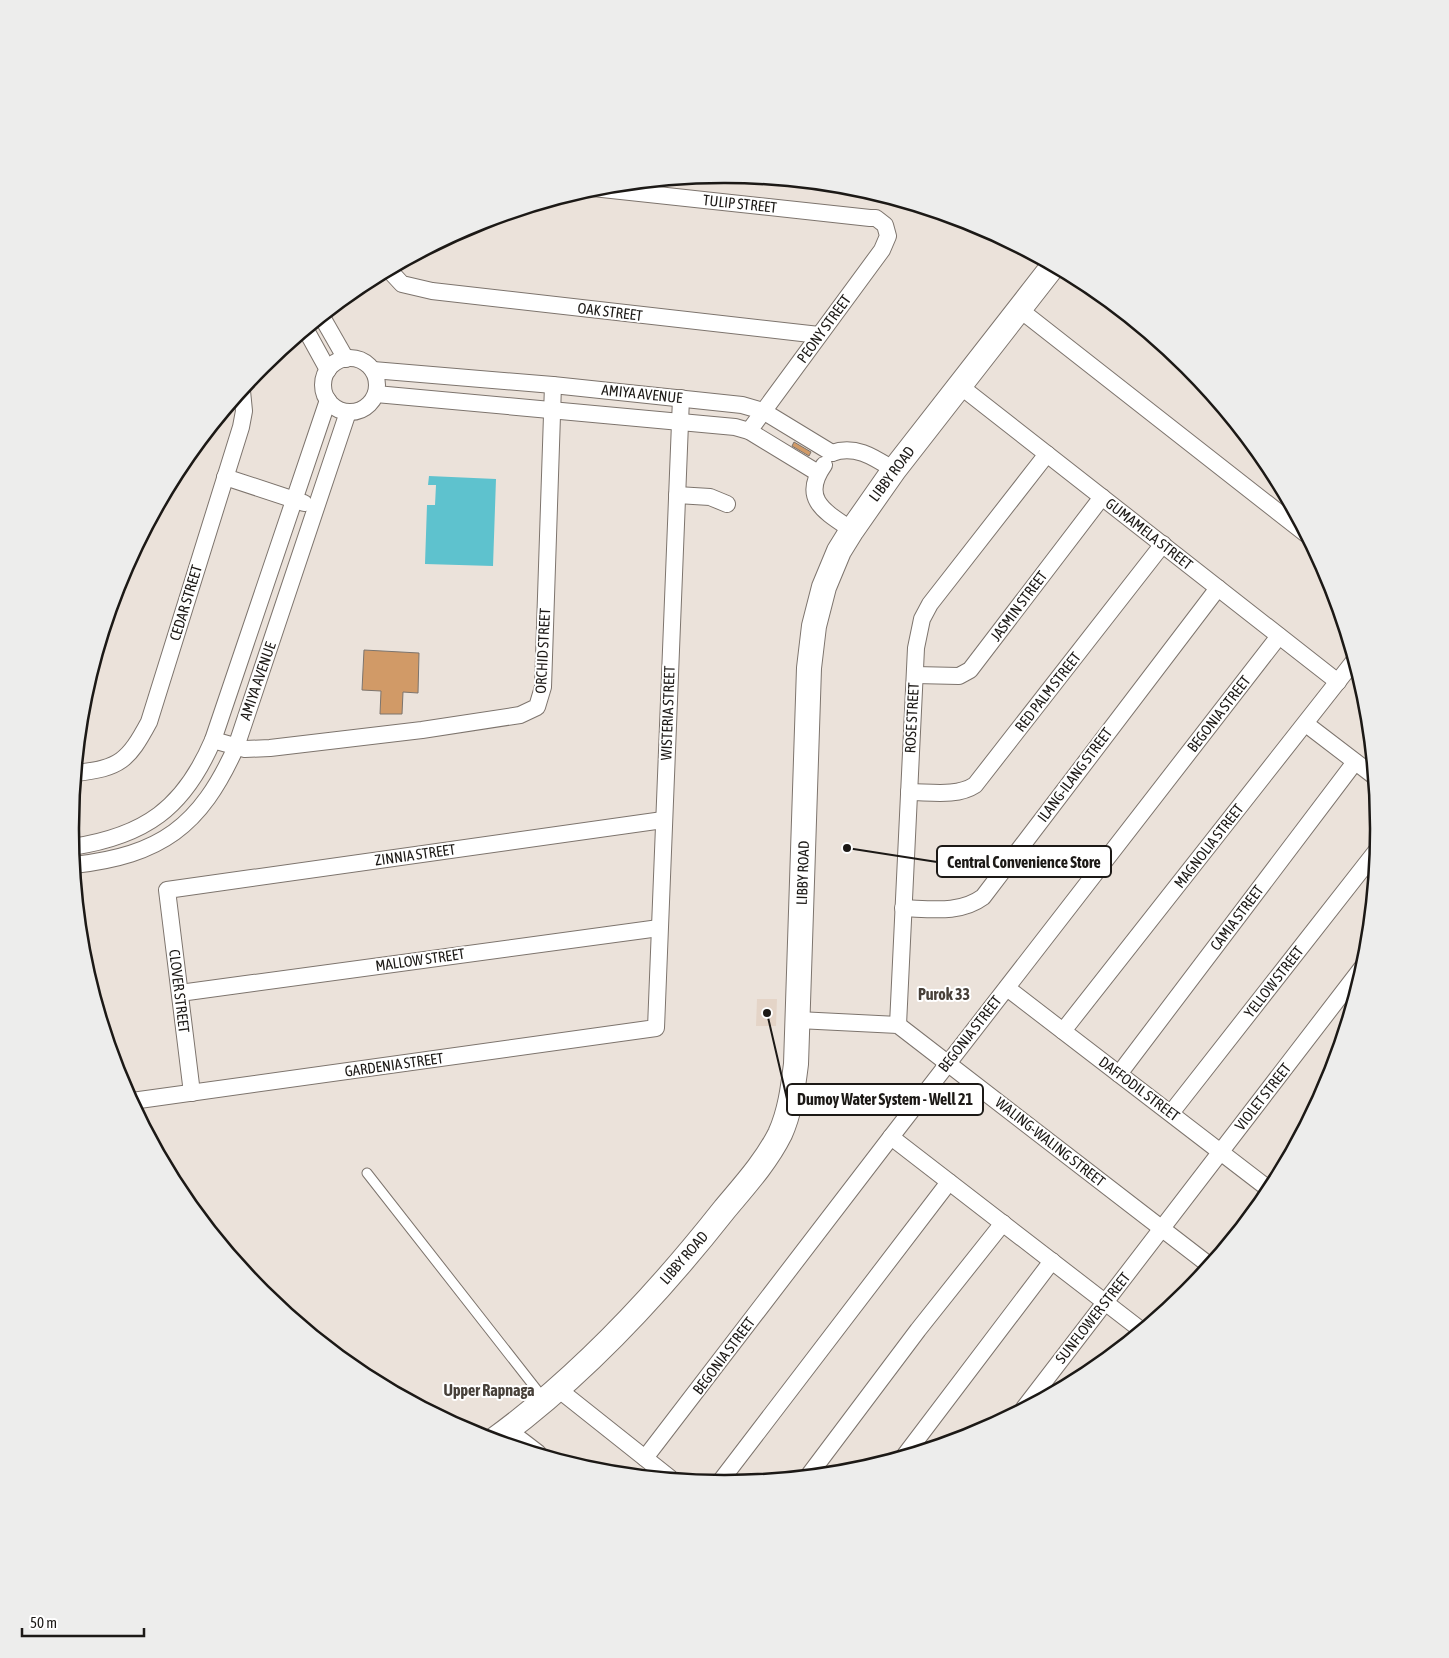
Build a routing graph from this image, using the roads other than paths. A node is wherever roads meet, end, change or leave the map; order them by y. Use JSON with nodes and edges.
{"nodes":[{"id":1,"x":625,"y":192,"type":"edge"},
{"id":2,"x":885,"y":225,"type":"joint"},
{"id":3,"x":1049,"y":271,"type":"edge"},
{"id":4,"x":394,"y":275,"type":"edge"},
{"id":5,"x":1019,"y":309,"type":"junction"},
{"id":6,"x":325,"y":322,"type":"edge"},
{"id":7,"x":309,"y":335,"type":"edge"},
{"id":8,"x":819,"y":336,"type":"junction"},
{"id":9,"x":346,"y":359,"type":"junction"},
{"id":10,"x":328,"y":370,"type":"junction"},
{"id":11,"x":373,"y":370,"type":"junction"},
{"id":12,"x":553,"y":385,"type":"junction"},
{"id":13,"x":960,"y":386,"type":"junction"},
{"id":14,"x":376,"y":394,"type":"junction"},
{"id":15,"x":681,"y":398,"type":"junction"},
{"id":16,"x":243,"y":399,"type":"edge"},
{"id":17,"x":328,"y":400,"type":"junction"},
{"id":18,"x":552,"y":408,"type":"junction"},
{"id":19,"x":348,"y":412,"type":"junction"},
{"id":20,"x":763,"y":412,"type":"junction"},
{"id":21,"x":680,"y":421,"type":"junction"},
{"id":22,"x":749,"y":431,"type":"junction"},
{"id":23,"x":832,"y":454,"type":"junction"},
{"id":24,"x":1047,"y":454,"type":"junction"},
{"id":25,"x":894,"y":470,"type":"junction"},
{"id":26,"x":818,"y":473,"type":"junction"},
{"id":27,"x":225,"y":477,"type":"junction"},
{"id":28,"x":676,"y":495,"type":"junction"},
{"id":29,"x":1102,"y":497,"type":"junction"},
{"id":30,"x":294,"y":500,"type":"junction"},
{"id":31,"x":727,"y":504,"type":"dead end"},
{"id":32,"x":316,"y":507,"type":"junction"},
{"id":33,"x":1294,"y":525,"type":"edge"},
{"id":34,"x":852,"y":530,"type":"junction"},
{"id":35,"x":1162,"y":544,"type":"junction"},
{"id":36,"x":1218,"y":588,"type":"junction"},
{"id":37,"x":1279,"y":636,"type":"junction"},
{"id":38,"x":1349,"y":668,"type":"edge"},
{"id":39,"x":914,"y":675,"type":"junction"},
{"id":40,"x":1338,"y":682,"type":"junction"},
{"id":41,"x":1306,"y":724,"type":"junction"},
{"id":42,"x":213,"y":740,"type":"junction"},
{"id":43,"x":236,"y":747,"type":"junction"},
{"id":44,"x":1355,"y":762,"type":"junction"},
{"id":45,"x":1367,"y":771,"type":"edge"},
{"id":46,"x":81,"y":772,"type":"edge"},
{"id":47,"x":909,"y":792,"type":"junction"},
{"id":48,"x":663,"y":820,"type":"junction"},
{"id":49,"x":79,"y":845,"type":"edge"},
{"id":50,"x":1369,"y":860,"type":"edge"},
{"id":51,"x":80,"y":865,"type":"edge"},
{"id":52,"x":166,"y":890,"type":"joint"},
{"id":53,"x":903,"y":908,"type":"junction"},
{"id":54,"x":659,"y":928,"type":"junction"},
{"id":55,"x":1352,"y":981,"type":"edge"},
{"id":56,"x":1007,"y":988,"type":"junction"},
{"id":57,"x":180,"y":993,"type":"junction"},
{"id":58,"x":798,"y":1020,"type":"junction"},
{"id":59,"x":898,"y":1025,"type":"junction"},
{"id":60,"x":656,"y":1028,"type":"joint"},
{"id":61,"x":1063,"y":1031,"type":"junction"},
{"id":62,"x":947,"y":1064,"type":"junction"},
{"id":63,"x":1119,"y":1074,"type":"junction"},
{"id":64,"x":192,"y":1093,"type":"junction"},
{"id":65,"x":139,"y":1100,"type":"edge"},
{"id":66,"x":1170,"y":1113,"type":"junction"},
{"id":67,"x":891,"y":1137,"type":"junction"},
{"id":68,"x":1220,"y":1152,"type":"junction"},
{"id":69,"x":367,"y":1173,"type":"dead end"},
{"id":70,"x":949,"y":1182,"type":"junction"},
{"id":71,"x":1263,"y":1185,"type":"edge"},
{"id":72,"x":1002,"y":1223,"type":"junction"},
{"id":73,"x":1162,"y":1228,"type":"junction"},
{"id":74,"x":1052,"y":1261,"type":"junction"},
{"id":75,"x":1204,"y":1261,"type":"edge"},
{"id":76,"x":1105,"y":1302,"type":"junction"},
{"id":77,"x":1136,"y":1326,"type":"edge"},
{"id":78,"x":551,"y":1394,"type":"junction"},
{"id":79,"x":1034,"y":1395,"type":"edge"},
{"id":80,"x":501,"y":1435,"type":"edge"},
{"id":81,"x":911,"y":1447,"type":"edge"},
{"id":82,"x":645,"y":1458,"type":"junction"},
{"id":83,"x":814,"y":1468,"type":"edge"},
{"id":84,"x":661,"y":1471,"type":"edge"},
{"id":85,"x":725,"y":1475,"type":"edge"}],
"edges":[{"from":1,"to":2,"type":"street","name":"TULIP STREET"},
{"from":2,"to":8,"type":"street","name":"PEONY STREET"},
{"from":3,"to":5,"type":"main road","name":"LIBBY ROAD"},
{"from":4,"to":8,"type":"street","name":"OAK STREET"},
{"from":5,"to":13,"type":"main road","name":"LIBBY ROAD"},
{"from":5,"to":33,"type":"street"},
{"from":6,"to":9,"type":"street"},
{"from":7,"to":10,"type":"street"},
{"from":8,"to":20,"type":"street","name":"PEONY STREET"},
{"from":9,"to":10,"type":"street"},
{"from":9,"to":11,"type":"street"},
{"from":10,"to":17,"type":"street"},
{"from":11,"to":12,"type":"street","name":"AMIYA AVENUE"},
{"from":11,"to":14,"type":"street"},
{"from":12,"to":15,"type":"street","name":"AMIYA AVENUE"},
{"from":12,"to":18,"type":"street","name":"ORCHID STREET"},
{"from":13,"to":24,"type":"street","name":"GUMAMELA STREET"},
{"from":13,"to":25,"type":"main road","name":"LIBBY ROAD"},
{"from":14,"to":18,"type":"street","name":"AMIYA AVENUE"},
{"from":14,"to":19,"type":"street"},
{"from":15,"to":20,"type":"street","name":"AMIYA AVENUE"},
{"from":15,"to":21,"type":"street","name":"WISTERIA STREET"},
{"from":16,"to":27,"type":"street","name":"CEDAR STREET"},
{"from":17,"to":19,"type":"street"},
{"from":17,"to":30,"type":"street","name":"AMIYA AVENUE"},
{"from":18,"to":21,"type":"street","name":"AMIYA AVENUE"},
{"from":18,"to":43,"type":"street","name":"ORCHID STREET"},
{"from":19,"to":32,"type":"street","name":"AMIYA AVENUE"},
{"from":20,"to":22,"type":"street","name":"PEONY STREET"},
{"from":20,"to":23,"type":"street","name":"AMIYA AVENUE"},
{"from":21,"to":22,"type":"street","name":"AMIYA AVENUE"},
{"from":21,"to":28,"type":"street","name":"WISTERIA STREET"},
{"from":22,"to":26,"type":"street","name":"AMIYA AVENUE"},
{"from":23,"to":25,"type":"street"},
{"from":23,"to":26,"type":"street"},
{"from":24,"to":29,"type":"street","name":"GUMAMELA STREET"},
{"from":24,"to":39,"type":"street","name":"ROSE STREET"},
{"from":25,"to":34,"type":"main road","name":"LIBBY ROAD"},
{"from":26,"to":34,"type":"street"},
{"from":27,"to":30,"type":"street"},
{"from":27,"to":46,"type":"street","name":"CEDAR STREET"},
{"from":28,"to":31,"type":"street"},
{"from":28,"to":48,"type":"street","name":"WISTERIA STREET"},
{"from":29,"to":35,"type":"street","name":"GUMAMELA STREET"},
{"from":29,"to":39,"type":"street","name":"JASMIN STREET"},
{"from":30,"to":32,"type":"street"},
{"from":30,"to":42,"type":"street","name":"AMIYA AVENUE"},
{"from":32,"to":43,"type":"street","name":"AMIYA AVENUE"},
{"from":34,"to":58,"type":"main road","name":"LIBBY ROAD"},
{"from":35,"to":36,"type":"street","name":"GUMAMELA STREET"},
{"from":35,"to":47,"type":"street","name":"RED PALM STREET"},
{"from":36,"to":37,"type":"street","name":"GUMAMELA STREET"},
{"from":36,"to":53,"type":"street","name":"ILANG-ILANG STREET"},
{"from":37,"to":40,"type":"street","name":"GUMAMELA STREET"},
{"from":37,"to":56,"type":"street","name":"BEGONIA STREET"},
{"from":38,"to":40,"type":"street","name":"MAGNOLIA STREET"},
{"from":39,"to":47,"type":"street","name":"ROSE STREET"},
{"from":40,"to":41,"type":"street","name":"MAGNOLIA STREET"},
{"from":41,"to":44,"type":"street"},
{"from":41,"to":61,"type":"street","name":"MAGNOLIA STREET"},
{"from":42,"to":43,"type":"street","name":"ORCHID STREET"},
{"from":42,"to":49,"type":"street","name":"AMIYA AVENUE"},
{"from":43,"to":51,"type":"street","name":"AMIYA AVENUE"},
{"from":44,"to":45,"type":"street"},
{"from":44,"to":63,"type":"street","name":"CAMIA STREET"},
{"from":47,"to":53,"type":"street","name":"ROSE STREET"},
{"from":48,"to":52,"type":"street","name":"ZINNIA STREET"},
{"from":48,"to":54,"type":"street","name":"WISTERIA STREET"},
{"from":50,"to":66,"type":"street","name":"YELLOW STREET"},
{"from":52,"to":57,"type":"street","name":"CLOVER STREET"},
{"from":53,"to":59,"type":"street","name":"ROSE STREET"},
{"from":54,"to":57,"type":"street","name":"MALLOW STREET"},
{"from":54,"to":60,"type":"street","name":"WISTERIA STREET"},
{"from":55,"to":68,"type":"street","name":"VIOLET STREET"},
{"from":56,"to":61,"type":"street","name":"DAFFODIL STREET"},
{"from":56,"to":62,"type":"street","name":"BEGONIA STREET"},
{"from":57,"to":64,"type":"street","name":"CLOVER STREET"},
{"from":58,"to":59,"type":"street"},
{"from":58,"to":78,"type":"main road","name":"LIBBY ROAD"},
{"from":59,"to":62,"type":"street","name":"WALING-WALING STREET"},
{"from":60,"to":64,"type":"street","name":"GARDENIA STREET"},
{"from":61,"to":63,"type":"street","name":"DAFFODIL STREET"},
{"from":62,"to":67,"type":"street","name":"BEGONIA STREET"},
{"from":62,"to":73,"type":"street","name":"WALING-WALING STREET"},
{"from":63,"to":66,"type":"street","name":"DAFFODIL STREET"},
{"from":64,"to":65,"type":"street","name":"GARDENIA STREET"},
{"from":66,"to":68,"type":"street","name":"DAFFODIL STREET"},
{"from":67,"to":70,"type":"street"},
{"from":67,"to":82,"type":"street","name":"BEGONIA STREET"},
{"from":68,"to":71,"type":"street","name":"DAFFODIL STREET"},
{"from":68,"to":73,"type":"street","name":"VIOLET STREET"},
{"from":69,"to":78,"type":"lane"},
{"from":70,"to":72,"type":"street"},
{"from":70,"to":85,"type":"street"},
{"from":72,"to":74,"type":"street"},
{"from":72,"to":83,"type":"street"},
{"from":73,"to":75,"type":"street","name":"WALING-WALING STREET"},
{"from":73,"to":76,"type":"street","name":"SUNFLOWER STREET"},
{"from":74,"to":76,"type":"street"},
{"from":74,"to":81,"type":"street"},
{"from":76,"to":77,"type":"street"},
{"from":76,"to":79,"type":"street","name":"SUNFLOWER STREET"},
{"from":78,"to":80,"type":"main road","name":"LIBBY ROAD"},
{"from":78,"to":82,"type":"street"},
{"from":82,"to":84,"type":"street"}]}
